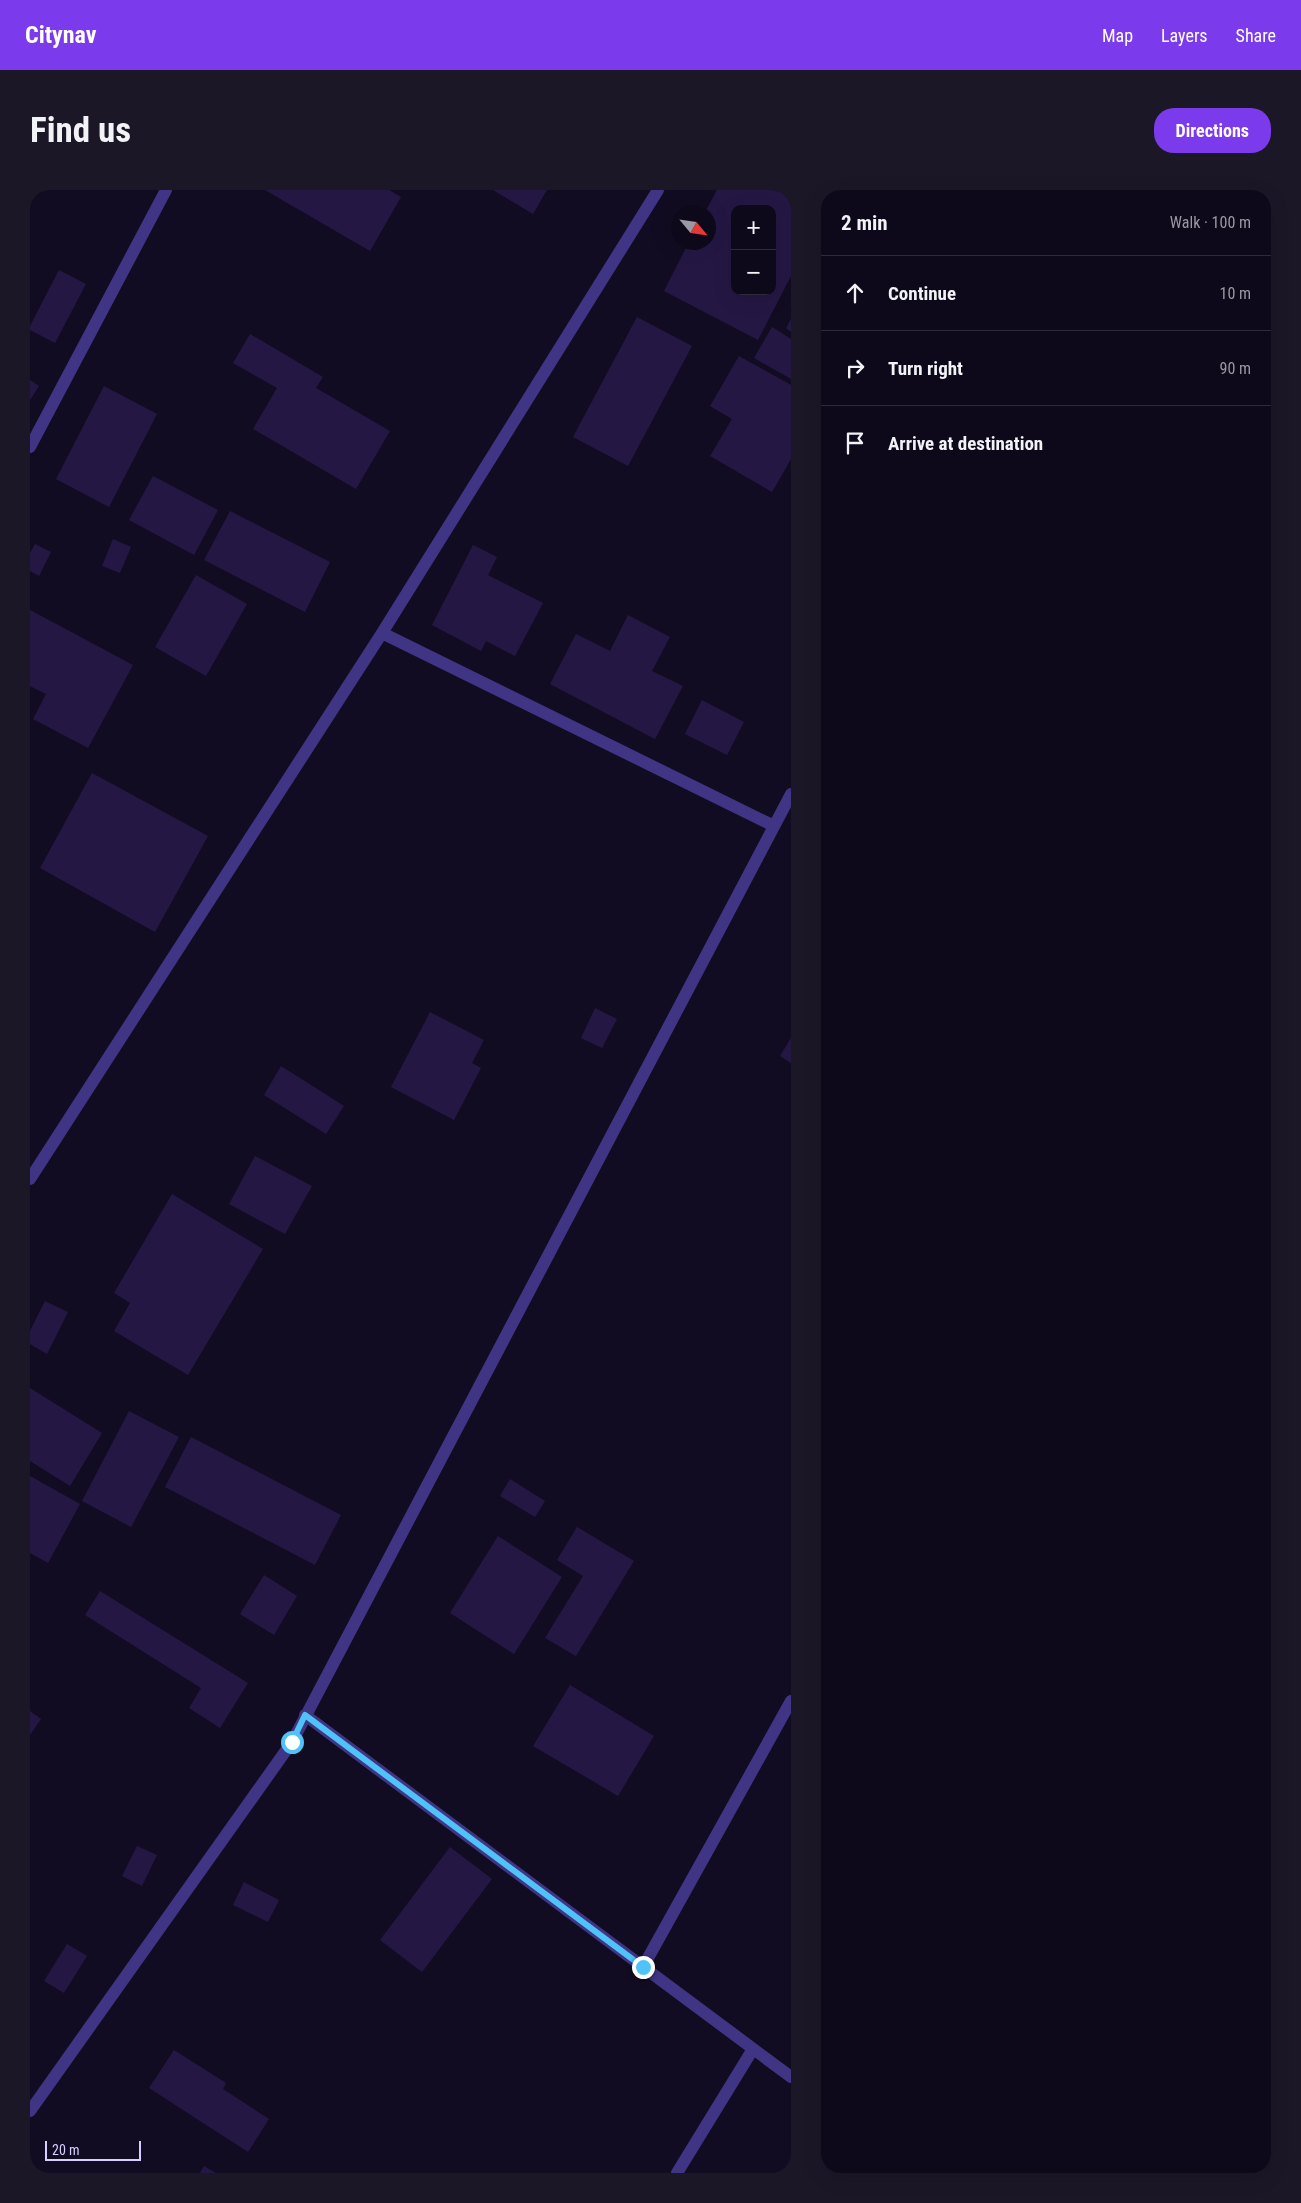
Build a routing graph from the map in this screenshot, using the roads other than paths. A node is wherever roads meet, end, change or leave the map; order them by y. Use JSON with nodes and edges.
{"nodes":[{"id":1,"x":166,"y":190,"type":"edge"},
{"id":2,"x":658,"y":190,"type":"edge"},
{"id":3,"x":30,"y":447,"type":"edge"},
{"id":4,"x":382,"y":633,"type":"junction"},
{"id":5,"x":791,"y":794,"type":"edge"},
{"id":6,"x":774,"y":826,"type":"junction"},
{"id":7,"x":30,"y":1179,"type":"edge"},
{"id":8,"x":791,"y":1701,"type":"edge"},
{"id":9,"x":305,"y":1715,"type":"junction"},
{"id":10,"x":643,"y":1967,"type":"junction"},
{"id":11,"x":753,"y":2049,"type":"junction"},
{"id":12,"x":791,"y":2078,"type":"edge"},
{"id":13,"x":30,"y":2111,"type":"edge"},
{"id":14,"x":677,"y":2173,"type":"edge"}],
"edges":[{"from":1,"to":3,"type":"street"},
{"from":2,"to":4,"type":"street"},
{"from":4,"to":6,"type":"street"},
{"from":4,"to":7,"type":"street"},
{"from":5,"to":6,"type":"street"},
{"from":6,"to":9,"type":"street"},
{"from":8,"to":10,"type":"street"},
{"from":9,"to":10,"type":"street"},
{"from":9,"to":13,"type":"street"},
{"from":10,"to":11,"type":"street"},
{"from":11,"to":12,"type":"street"},
{"from":11,"to":14,"type":"street"}]}
